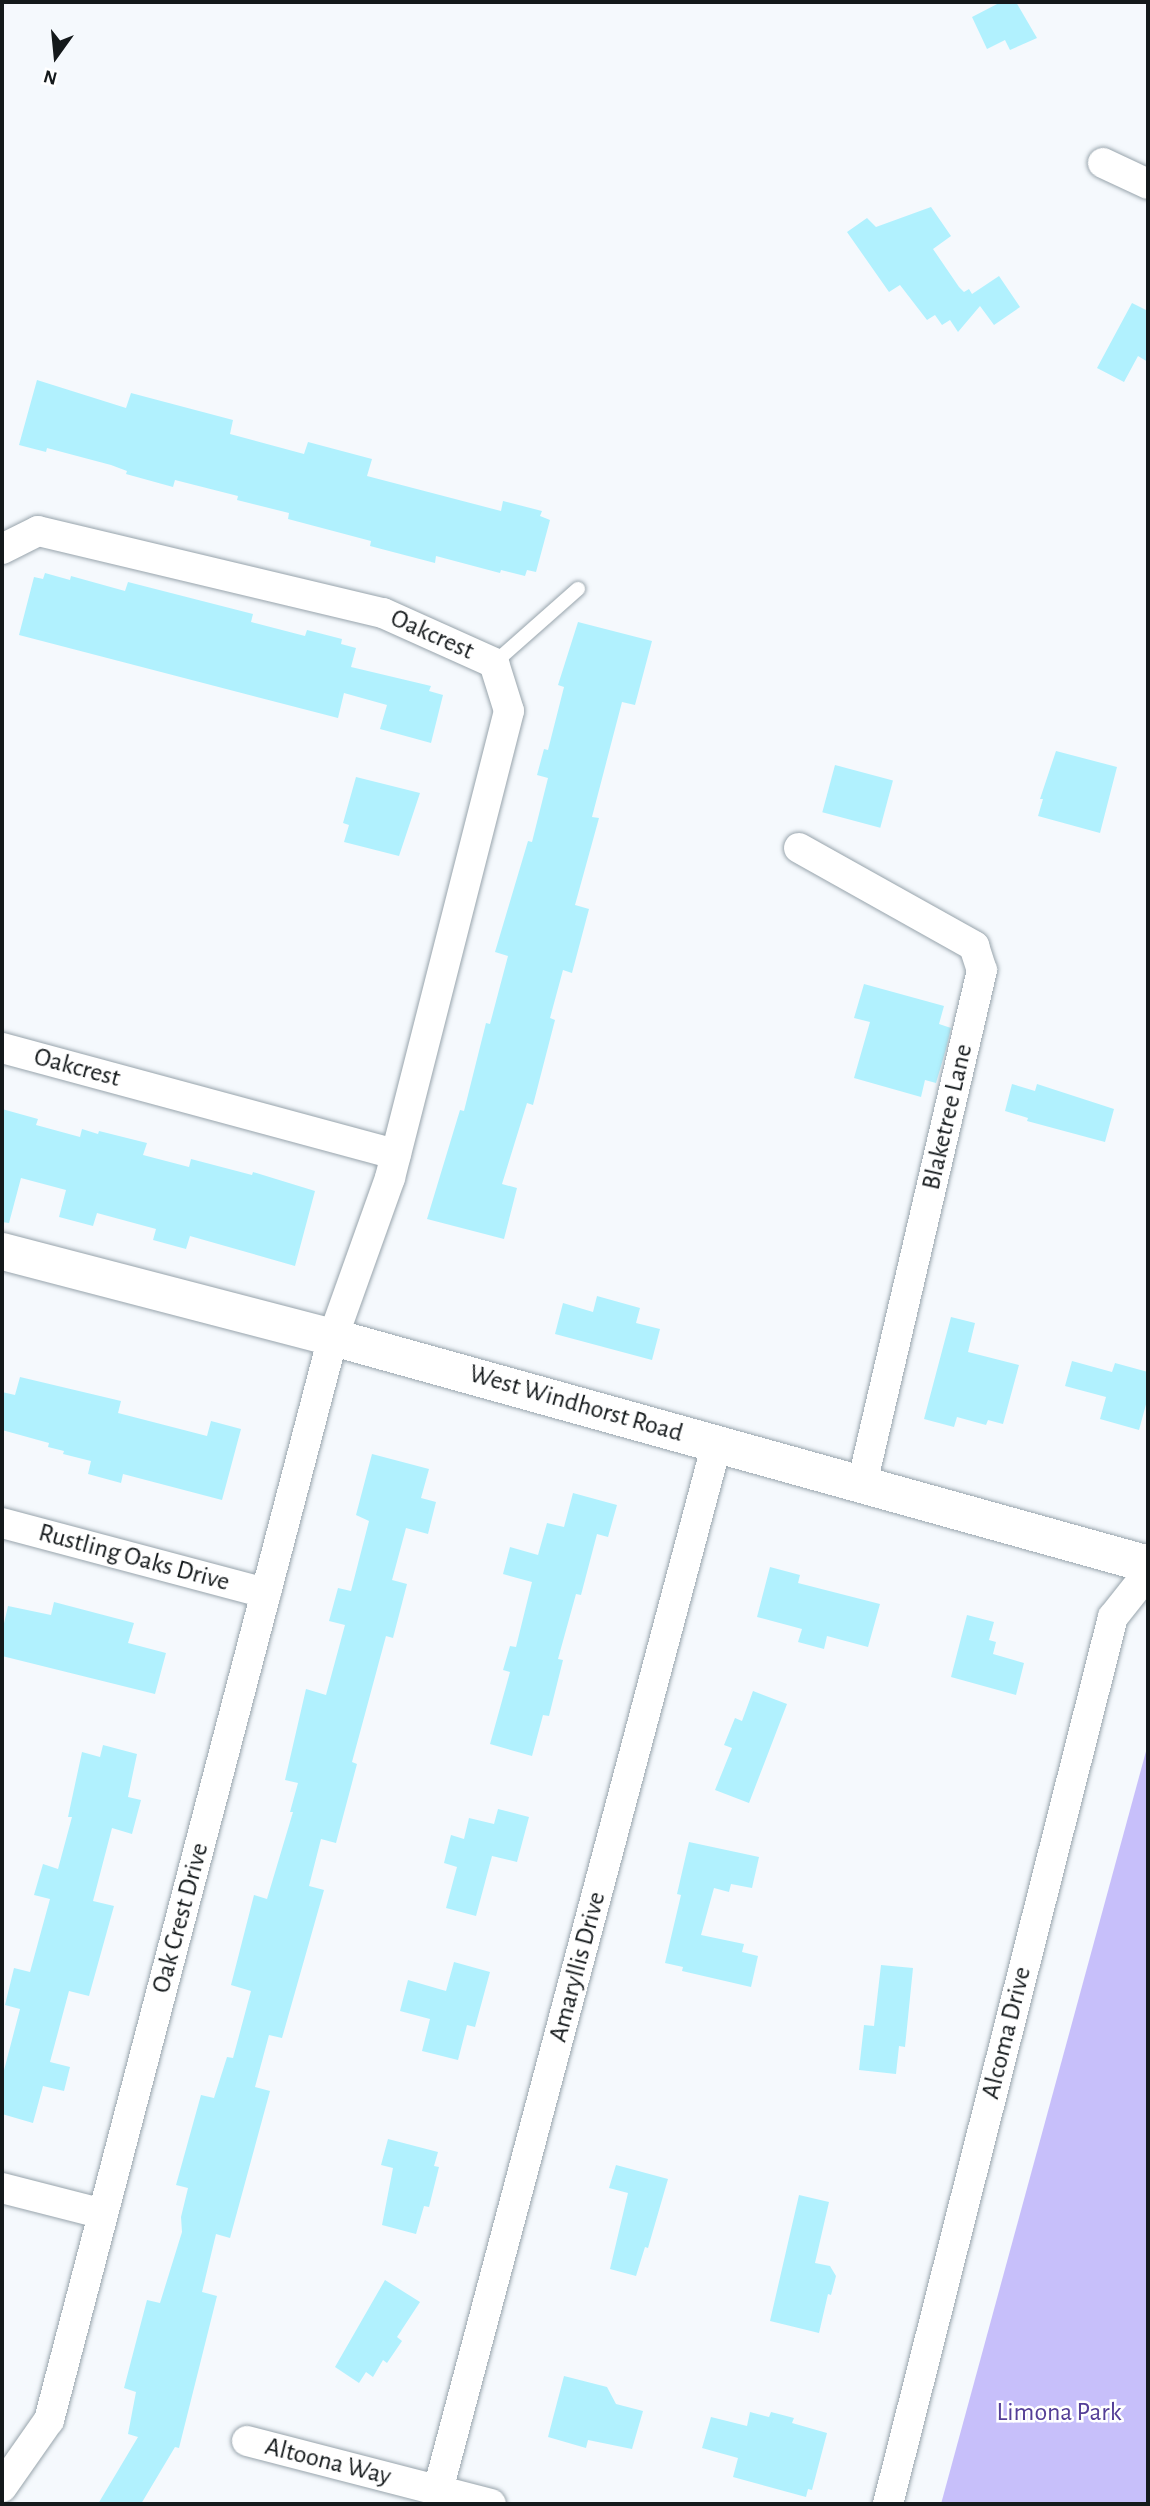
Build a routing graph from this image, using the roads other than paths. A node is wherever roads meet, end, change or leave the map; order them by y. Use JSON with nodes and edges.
{"nodes":[{"id":1,"x":1103,"y":163,"type":"dead end"},
{"id":2,"x":1148,"y":184,"type":"edge"},
{"id":3,"x":2,"y":549,"type":"edge"},
{"id":4,"x":578,"y":589,"type":"dead end"},
{"id":5,"x":494,"y":663,"type":"junction"},
{"id":6,"x":799,"y":848,"type":"dead end"},
{"id":7,"x":2,"y":1048,"type":"edge"},
{"id":8,"x":396,"y":1154,"type":"junction"},
{"id":9,"x":2,"y":1251,"type":"edge"},
{"id":10,"x":333,"y":1337,"type":"junction"},
{"id":11,"x":717,"y":1443,"type":"junction"},
{"id":12,"x":862,"y":1484,"type":"junction"},
{"id":13,"x":2,"y":1523,"type":"edge"},
{"id":14,"x":1148,"y":1564,"type":"edge"},
{"id":15,"x":1148,"y":1573,"type":"edge"},
{"id":16,"x":266,"y":1593,"type":"junction"},
{"id":17,"x":2,"y":2188,"type":"edge"},
{"id":18,"x":103,"y":2214,"type":"junction"},
{"id":19,"x":247,"y":2441,"type":"dead end"},
{"id":20,"x":2,"y":2487,"type":"edge"},
{"id":21,"x":438,"y":2490,"type":"junction"},
{"id":22,"x":491,"y":2504,"type":"edge"},
{"id":23,"x":888,"y":2504,"type":"edge"}],
"edges":[{"from":1,"to":2,"type":"street"},
{"from":3,"to":5,"type":"street","name":"Oakcrest"},
{"from":4,"to":5,"type":"lane"},
{"from":5,"to":8,"type":"street","name":"Oakcrest"},
{"from":6,"to":12,"type":"street","name":"Blaketree Lane"},
{"from":7,"to":8,"type":"street","name":"Oakcrest"},
{"from":8,"to":10,"type":"street","name":"Oakcrest"},
{"from":9,"to":10,"type":"street","name":"West Windhorst Road"},
{"from":10,"to":11,"type":"street","name":"West Windhorst Road"},
{"from":10,"to":16,"type":"street","name":"Oak Crest Drive"},
{"from":11,"to":12,"type":"street","name":"West Windhorst Road"},
{"from":11,"to":21,"type":"street","name":"Amaryllis Drive"},
{"from":12,"to":14,"type":"street","name":"West Windhorst Road"},
{"from":13,"to":16,"type":"street","name":"Rustling Oaks Drive"},
{"from":15,"to":23,"type":"street","name":"Alcoma Drive"},
{"from":16,"to":18,"type":"street","name":"Oak Crest Drive"},
{"from":17,"to":18,"type":"street"},
{"from":18,"to":20,"type":"street","name":"Oak Crest Drive"},
{"from":19,"to":21,"type":"street","name":"Altoona Way"},
{"from":21,"to":22,"type":"street","name":"Altoona Way"}]}
